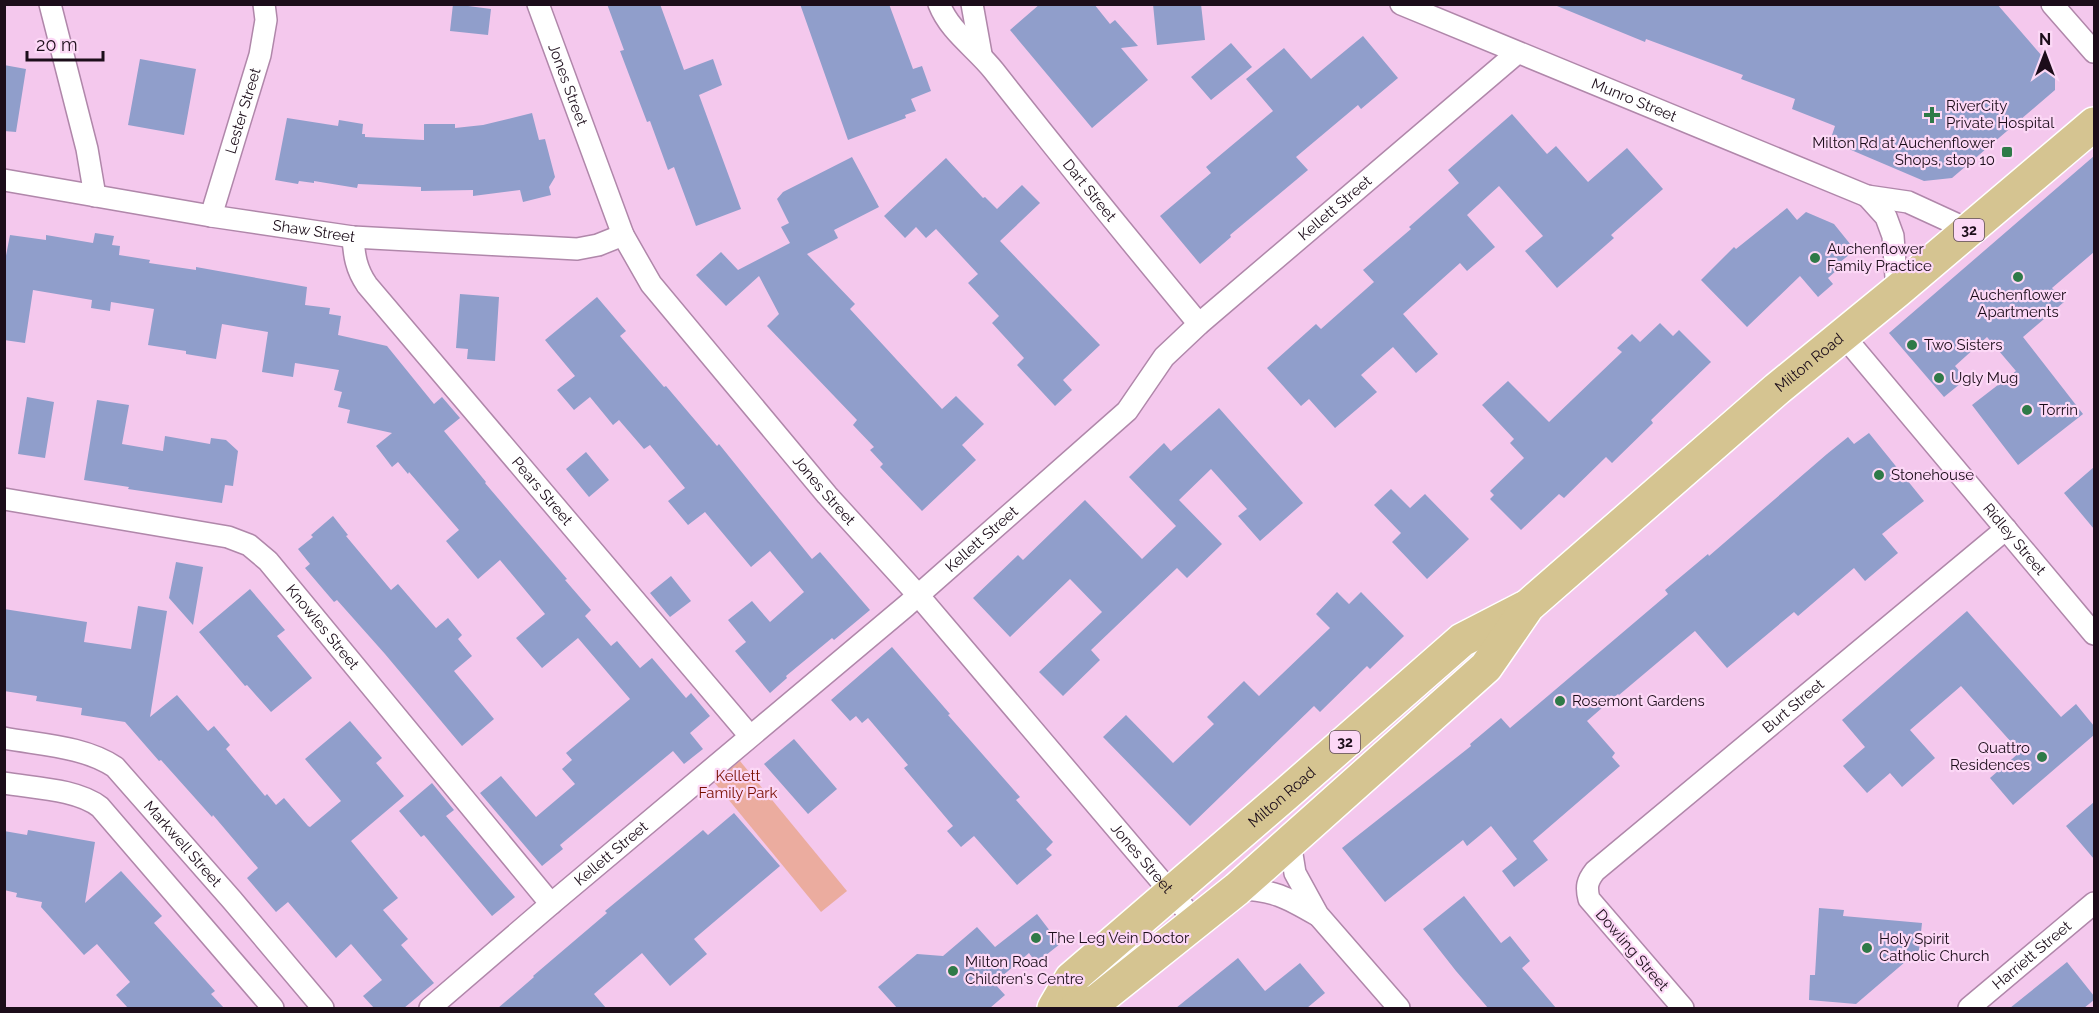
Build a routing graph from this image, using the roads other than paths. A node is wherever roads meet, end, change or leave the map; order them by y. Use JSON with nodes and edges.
{"nodes":[{"id":1,"x":50,"y":4,"type":"edge"},
{"id":2,"x":264,"y":4,"type":"edge"},
{"id":3,"x":538,"y":4,"type":"edge"},
{"id":4,"x":939,"y":4,"type":"edge"},
{"id":5,"x":972,"y":4,"type":"edge"},
{"id":6,"x":1401,"y":4,"type":"edge"},
{"id":7,"x":2052,"y":4,"type":"edge"},
{"id":8,"x":2094,"y":52,"type":"edge"},
{"id":9,"x":1517,"y":53,"type":"junction"},
{"id":10,"x":981,"y":54,"type":"junction"},
{"id":11,"x":2094,"y":124,"type":"edge"},
{"id":12,"x":4,"y":180,"type":"edge"},
{"id":13,"x":95,"y":196,"type":"junction"},
{"id":14,"x":1867,"y":196,"type":"junction"},
{"id":15,"x":211,"y":216,"type":"junction"},
{"id":16,"x":1969,"y":230,"type":"junction"},
{"id":17,"x":623,"y":235,"type":"junction"},
{"id":18,"x":352,"y":237,"type":"junction"},
{"id":19,"x":1897,"y":291,"type":"junction"},
{"id":20,"x":1199,"y":324,"type":"junction"},
{"id":21,"x":1842,"y":334,"type":"junction"},
{"id":22,"x":4,"y":499,"type":"edge"},
{"id":23,"x":2006,"y":529,"type":"junction"},
{"id":24,"x":918,"y":595,"type":"junction"},
{"id":25,"x":1528,"y":606,"type":"junction"},
{"id":26,"x":2094,"y":634,"type":"edge"},
{"id":27,"x":750,"y":736,"type":"junction"},
{"id":28,"x":4,"y":738,"type":"edge"},
{"id":29,"x":4,"y":783,"type":"edge"},
{"id":30,"x":1290,"y":842,"type":"junction"},
{"id":31,"x":1586,"y":888,"type":"joint"},
{"id":32,"x":1237,"y":889,"type":"junction"},
{"id":33,"x":1172,"y":894,"type":"junction"},
{"id":34,"x":2094,"y":903,"type":"edge"},
{"id":35,"x":551,"y":904,"type":"junction"},
{"id":36,"x":1318,"y":915,"type":"junction"},
{"id":37,"x":1196,"y":922,"type":"junction"},
{"id":38,"x":273,"y":1008,"type":"edge"},
{"id":39,"x":323,"y":1008,"type":"edge"},
{"id":40,"x":430,"y":1008,"type":"edge"},
{"id":41,"x":1054,"y":1008,"type":"edge"},
{"id":42,"x":1076,"y":1008,"type":"edge"},
{"id":43,"x":1399,"y":1008,"type":"edge"},
{"id":44,"x":1683,"y":1008,"type":"edge"},
{"id":45,"x":1970,"y":1008,"type":"edge"}],
"edges":[{"from":1,"to":13,"type":"street"},
{"from":2,"to":15,"type":"street","name":"Lester Street"},
{"from":3,"to":17,"type":"street","name":"Jones Street"},
{"from":4,"to":10,"type":"street","name":"Dart Street"},
{"from":5,"to":10,"type":"street","name":"Dart Street"},
{"from":6,"to":9,"type":"street","name":"Munro Street"},
{"from":7,"to":8,"type":"street"},
{"from":9,"to":14,"type":"street","name":"Munro Street"},
{"from":9,"to":20,"type":"street","name":"Kellett Street"},
{"from":10,"to":20,"type":"street","name":"Dart Street"},
{"from":11,"to":16,"type":"main road","name":"Milton Road","number":"32"},
{"from":12,"to":13,"type":"street","name":"Shaw Street"},
{"from":13,"to":15,"type":"street","name":"Shaw Street"},
{"from":14,"to":16,"type":"street","name":"Munro Street"},
{"from":14,"to":19,"type":"street","name":"Munro Street"},
{"from":15,"to":18,"type":"street","name":"Shaw Street"},
{"from":16,"to":19,"type":"main road","name":"Milton Road","number":"32"},
{"from":17,"to":18,"type":"street","name":"Shaw Street"},
{"from":17,"to":24,"type":"street","name":"Jones Street"},
{"from":18,"to":27,"type":"street","name":"Pears Street"},
{"from":19,"to":21,"type":"main road","name":"Milton Road","number":"32"},
{"from":20,"to":24,"type":"street","name":"Kellett Street"},
{"from":21,"to":23,"type":"street","name":"Ridley Street"},
{"from":21,"to":25,"type":"main road","name":"Milton Road","number":"32"},
{"from":22,"to":35,"type":"street","name":"Knowles Street"},
{"from":23,"to":26,"type":"street","name":"Ridley Street"},
{"from":23,"to":31,"type":"street","name":"Burt Street"},
{"from":24,"to":27,"type":"street","name":"Kellett Street"},
{"from":24,"to":33,"type":"street","name":"Jones Street"},
{"from":25,"to":30,"type":"main road","name":"Milton Road","number":"32"},
{"from":25,"to":33,"type":"main road","name":"Milton Road","number":"32"},
{"from":27,"to":35,"type":"street","name":"Kellett Street"},
{"from":28,"to":39,"type":"street","name":"Markwell Street"},
{"from":29,"to":38,"type":"street"},
{"from":30,"to":32,"type":"main road","name":"Milton Road","number":"32"},
{"from":30,"to":36,"type":"street"},
{"from":31,"to":44,"type":"street","name":"Dowling Street"},
{"from":32,"to":36,"type":"street"},
{"from":32,"to":37,"type":"main road","name":"Milton Road","number":"32"},
{"from":33,"to":37,"type":"street","name":"Jones Street"},
{"from":33,"to":41,"type":"main road","name":"Milton Road","number":"32"},
{"from":34,"to":45,"type":"street","name":"Harriett Street"},
{"from":35,"to":40,"type":"street","name":"Kellett Street"},
{"from":36,"to":43,"type":"street"},
{"from":37,"to":42,"type":"main road","name":"Milton Road","number":"32"}]}
